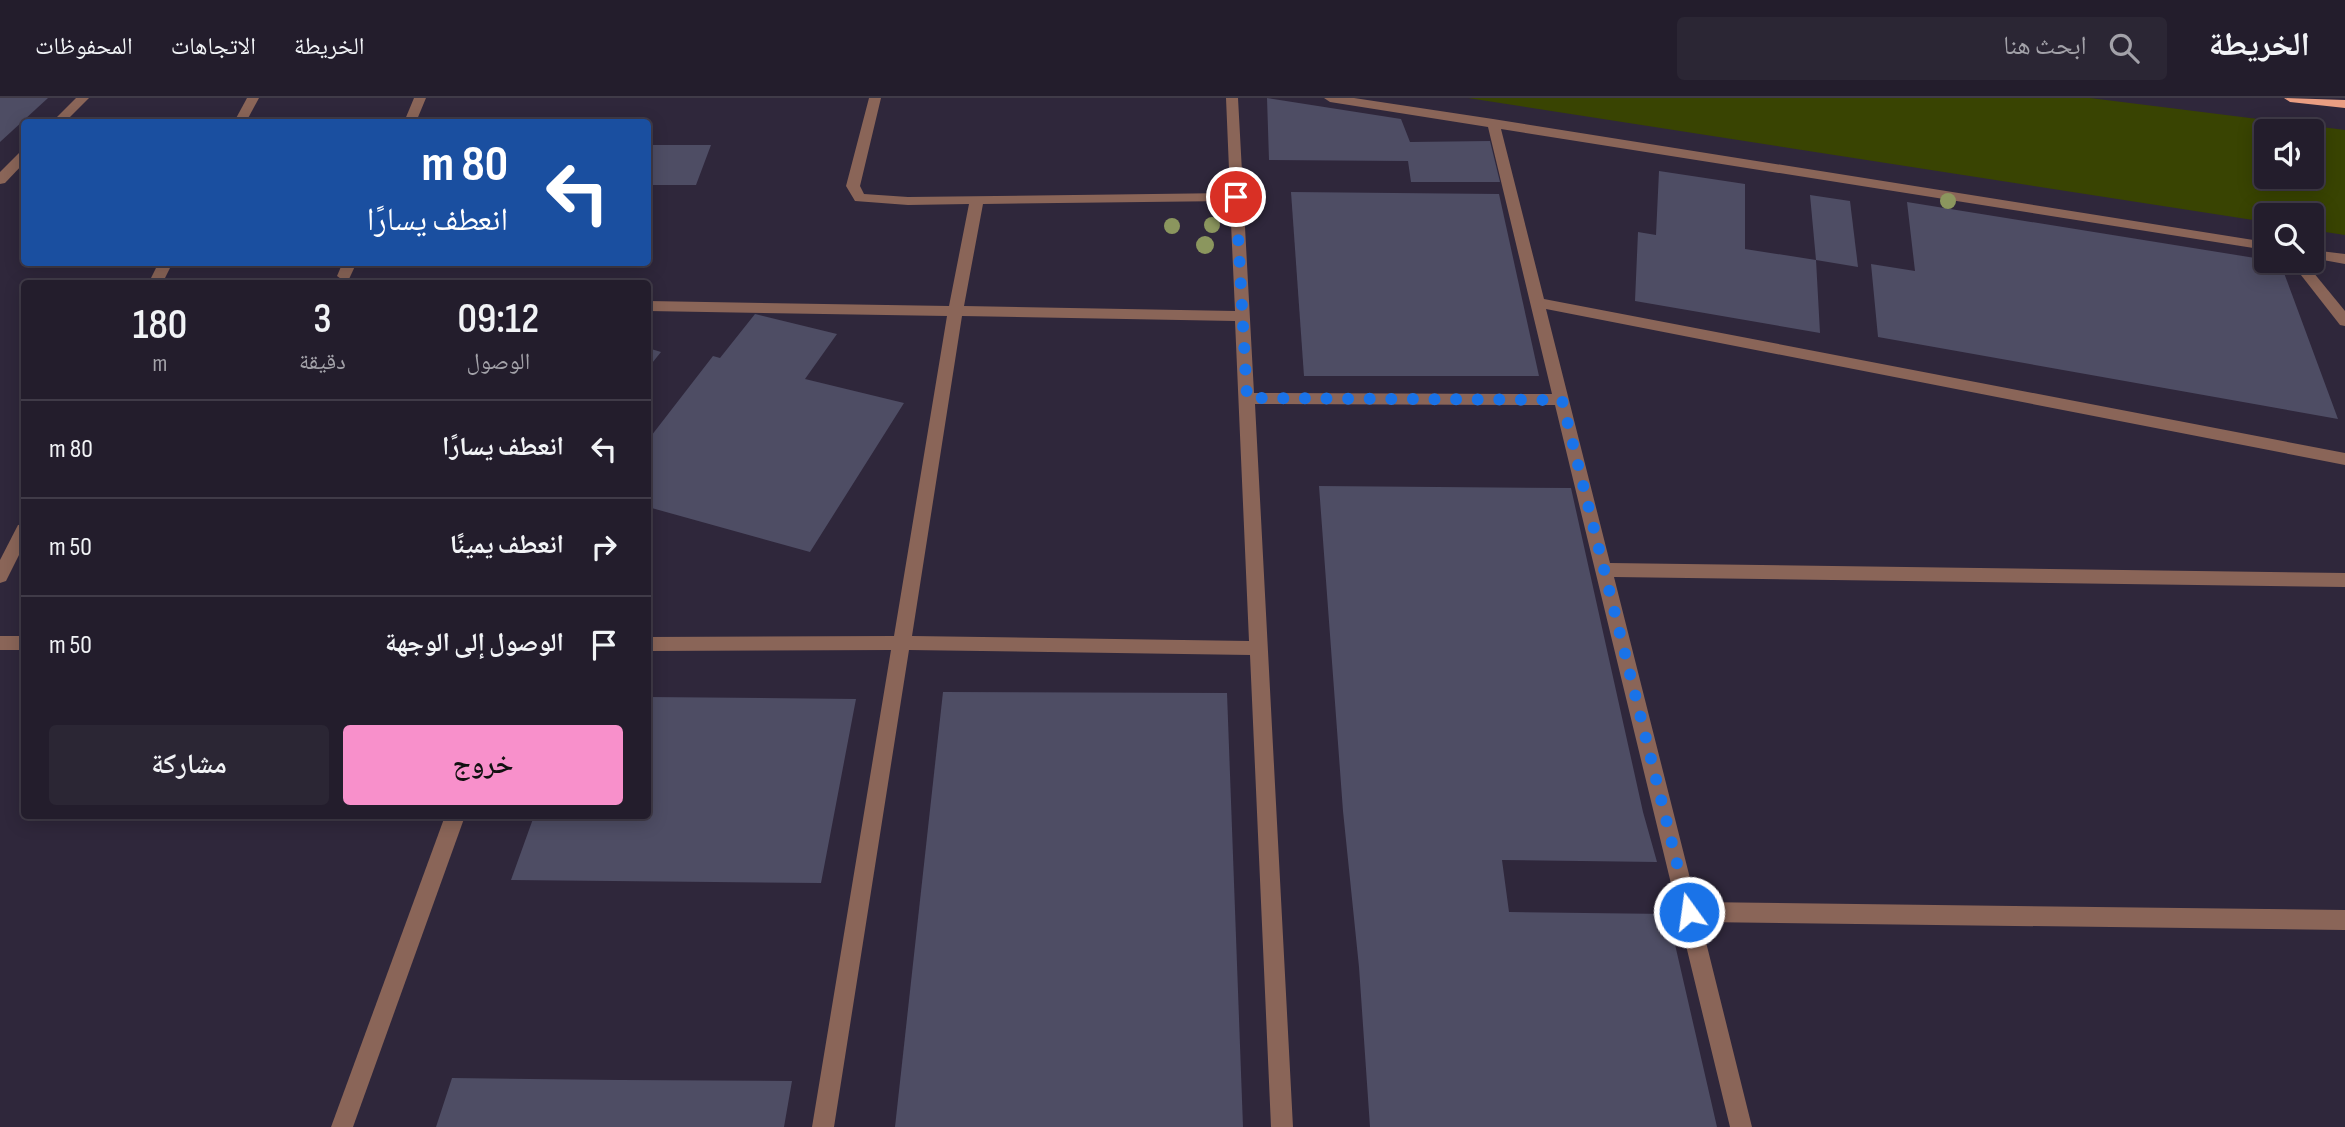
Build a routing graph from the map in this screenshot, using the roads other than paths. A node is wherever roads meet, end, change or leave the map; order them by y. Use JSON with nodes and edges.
{"nodes":[{"id":1,"x":83,"y":98,"type":"edge"},
{"id":2,"x":253,"y":98,"type":"edge"},
{"id":3,"x":420,"y":98,"type":"edge"},
{"id":4,"x":874,"y":98,"type":"edge"},
{"id":5,"x":1231,"y":98,"type":"edge"},
{"id":6,"x":1330,"y":98,"type":"edge"},
{"id":7,"x":2290,"y":98,"type":"edge"},
{"id":8,"x":2345,"y":104,"type":"edge"},
{"id":9,"x":61,"y":119,"type":"edge"},
{"id":10,"x":242,"y":119,"type":"edge"},
{"id":11,"x":411,"y":119,"type":"edge"},
{"id":12,"x":1493,"y":123,"type":"junction"},
{"id":13,"x":21,"y":159,"type":"edge"},
{"id":14,"x":0,"y":180,"type":"edge"},
{"id":15,"x":1236,"y":197,"type":"junction"},
{"id":16,"x":977,"y":200,"type":"junction"},
{"id":17,"x":2254,"y":244,"type":"edge"},
{"id":18,"x":2324,"y":256,"type":"edge"},
{"id":19,"x":2345,"y":259,"type":"edge"},
{"id":20,"x":2307,"y":273,"type":"edge"},
{"id":21,"x":1538,"y":303,"type":"junction"},
{"id":22,"x":651,"y":306,"type":"edge"},
{"id":23,"x":955,"y":313,"type":"junction"},
{"id":24,"x":1242,"y":316,"type":"junction"},
{"id":25,"x":2345,"y":321,"type":"edge"},
{"id":26,"x":1247,"y":398,"type":"junction"},
{"id":27,"x":1562,"y":400,"type":"junction"},
{"id":28,"x":2345,"y":459,"type":"edge"},
{"id":29,"x":21,"y":536,"type":"edge"},
{"id":30,"x":1604,"y":570,"type":"junction"},
{"id":31,"x":0,"y":576,"type":"edge"},
{"id":32,"x":2345,"y":580,"type":"edge"},
{"id":33,"x":0,"y":643,"type":"edge"},
{"id":34,"x":21,"y":643,"type":"edge"},
{"id":35,"x":902,"y":643,"type":"junction"},
{"id":36,"x":651,"y":644,"type":"edge"},
{"id":37,"x":1259,"y":648,"type":"junction"},
{"id":38,"x":454,"y":819,"type":"edge"},
{"id":39,"x":1689,"y":912,"type":"junction"},
{"id":40,"x":2345,"y":920,"type":"edge"},
{"id":41,"x":342,"y":1127,"type":"edge"},
{"id":42,"x":823,"y":1127,"type":"edge"},
{"id":43,"x":1282,"y":1127,"type":"edge"},
{"id":44,"x":1741,"y":1127,"type":"edge"}],
"edges":[{"from":1,"to":9,"type":"street"},
{"from":2,"to":10,"type":"street"},
{"from":3,"to":11,"type":"street"},
{"from":4,"to":16,"type":"street"},
{"from":5,"to":15,"type":"street"},
{"from":6,"to":12,"type":"street"},
{"from":7,"to":8,"type":"main road"},
{"from":12,"to":17,"type":"street"},
{"from":12,"to":21,"type":"street"},
{"from":13,"to":14,"type":"street"},
{"from":15,"to":16,"type":"street"},
{"from":15,"to":24,"type":"street"},
{"from":16,"to":23,"type":"street"},
{"from":18,"to":19,"type":"street"},
{"from":20,"to":25,"type":"street"},
{"from":21,"to":27,"type":"street"},
{"from":21,"to":28,"type":"street"},
{"from":22,"to":23,"type":"street"},
{"from":23,"to":24,"type":"street"},
{"from":23,"to":35,"type":"street"},
{"from":24,"to":26,"type":"street"},
{"from":26,"to":27,"type":"street"},
{"from":26,"to":37,"type":"street"},
{"from":27,"to":30,"type":"street"},
{"from":29,"to":31,"type":"street"},
{"from":30,"to":32,"type":"street"},
{"from":30,"to":39,"type":"street"},
{"from":33,"to":34,"type":"street"},
{"from":35,"to":36,"type":"street"},
{"from":35,"to":37,"type":"street"},
{"from":35,"to":42,"type":"street"},
{"from":37,"to":43,"type":"street"},
{"from":38,"to":41,"type":"street"},
{"from":39,"to":40,"type":"street"},
{"from":39,"to":44,"type":"street"}]}
